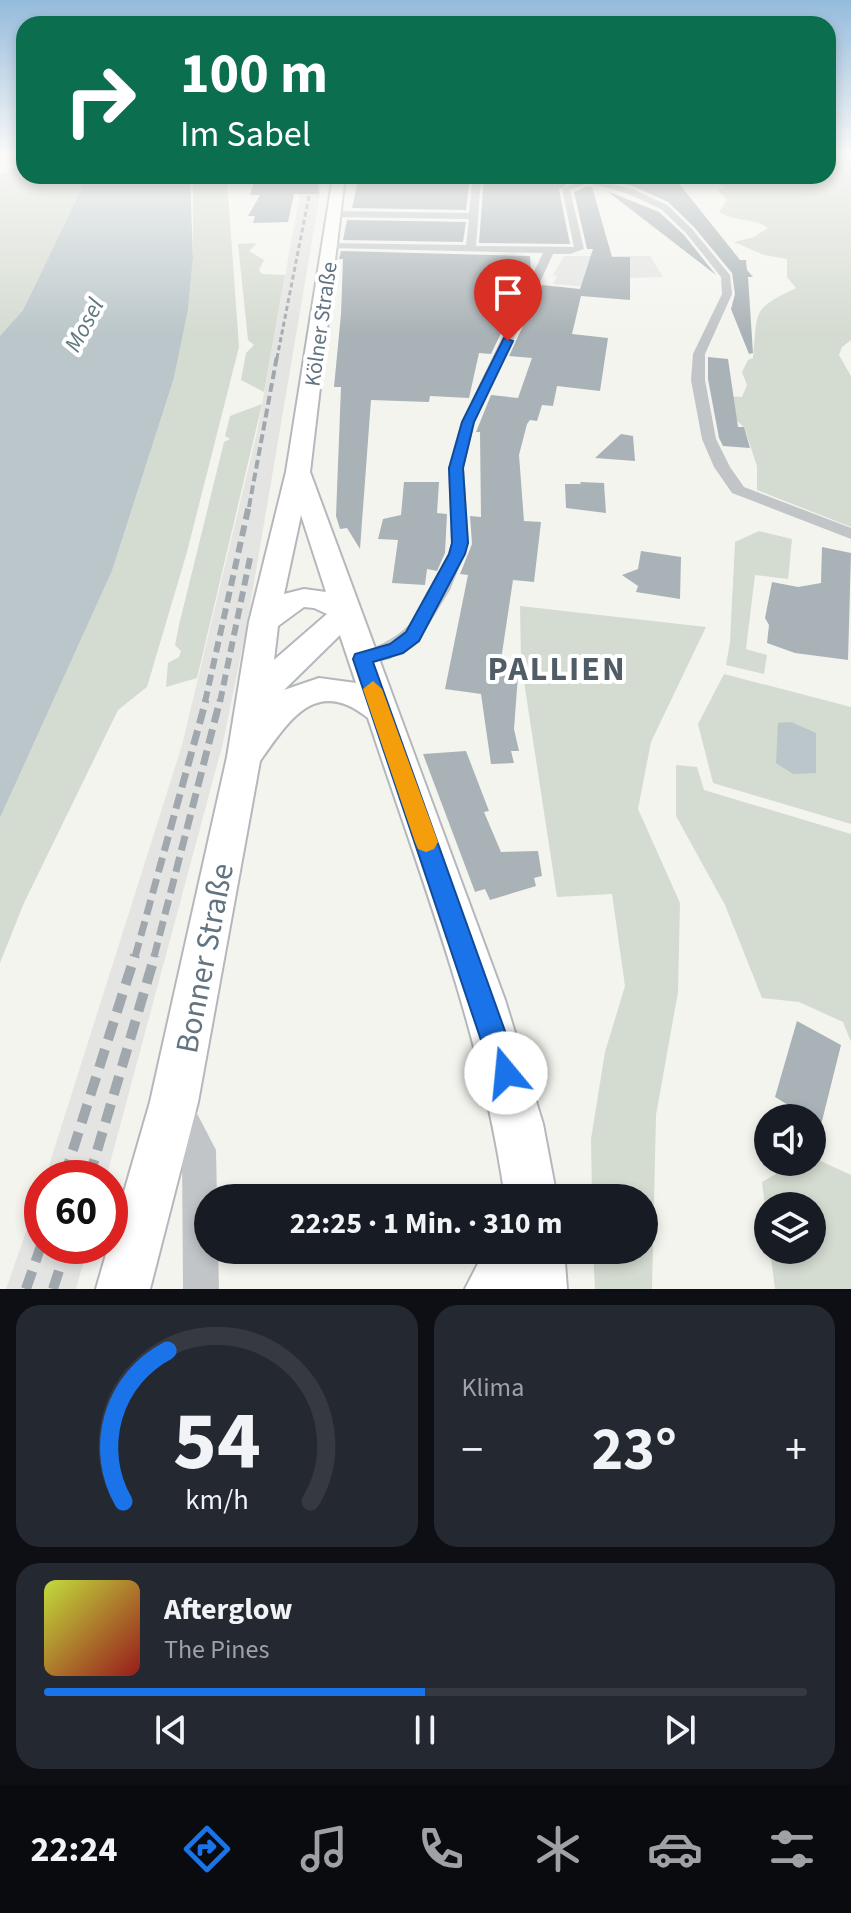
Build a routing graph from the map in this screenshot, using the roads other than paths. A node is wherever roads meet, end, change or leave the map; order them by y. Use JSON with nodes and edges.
{"nodes":[{"id":1,"x":334,"y":215,"type":"edge"},
{"id":2,"x":414,"y":215,"type":"edge"},
{"id":3,"x":572,"y":215,"type":"edge"},
{"id":4,"x":674,"y":215,"type":"edge"},
{"id":5,"x":473,"y":216,"type":"joint"},
{"id":6,"x":331,"y":245,"type":"junction"},
{"id":7,"x":471,"y":247,"type":"junction"},
{"id":8,"x":550,"y":250,"type":"junction"},
{"id":9,"x":298,"y":472,"type":"junction"},
{"id":10,"x":851,"y":534,"type":"edge"},
{"id":11,"x":346,"y":614,"type":"junction"},
{"id":12,"x":264,"y":622,"type":"junction"},
{"id":13,"x":362,"y":659,"type":"junction"},
{"id":14,"x":380,"y":710,"type":"junction"},
{"id":15,"x":251,"y":717,"type":"junction"},
{"id":16,"x":244,"y":757,"type":"junction"},
{"id":17,"x":174,"y":1102,"type":"junction"},
{"id":18,"x":529,"y":1184,"type":"edge"},
{"id":19,"x":507,"y":1264,"type":"edge"},
{"id":20,"x":538,"y":1264,"type":"edge"},
{"id":21,"x":123,"y":1289,"type":"edge"},
{"id":22,"x":201,"y":1289,"type":"edge"},
{"id":23,"x":492,"y":1289,"type":"edge"},
{"id":24,"x":540,"y":1289,"type":"edge"}],
"edges":[{"from":1,"to":6,"type":"main road","name":"Kölner Straße"},
{"from":2,"to":5,"type":"street"},
{"from":3,"to":8,"type":"street"},
{"from":4,"to":10,"type":"street"},
{"from":5,"to":7,"type":"street"},
{"from":6,"to":7,"type":"street"},
{"from":6,"to":9,"type":"main road","name":"Kölner Straße"},
{"from":7,"to":8,"type":"street"},
{"from":8,"to":13,"type":"street"},
{"from":9,"to":11,"type":"main road"},
{"from":9,"to":12,"type":"main road","name":"Kölner Straße"},
{"from":11,"to":12,"type":"main road"},
{"from":11,"to":13,"type":"main road"},
{"from":11,"to":15,"type":"main road"},
{"from":12,"to":15,"type":"main road","name":"Bonner Straße"},
{"from":13,"to":14,"type":"main road"},
{"from":14,"to":16,"type":"main road"},
{"from":14,"to":18,"type":"main road"},
{"from":15,"to":16,"type":"main road","name":"Bonner Straße"},
{"from":16,"to":17,"type":"main road","name":"Bonner Straße"},
{"from":17,"to":21,"type":"main road","name":"Bonner Straße"},
{"from":17,"to":22,"type":"street"},
{"from":19,"to":23,"type":"main road"},
{"from":20,"to":24,"type":"main road"}]}
